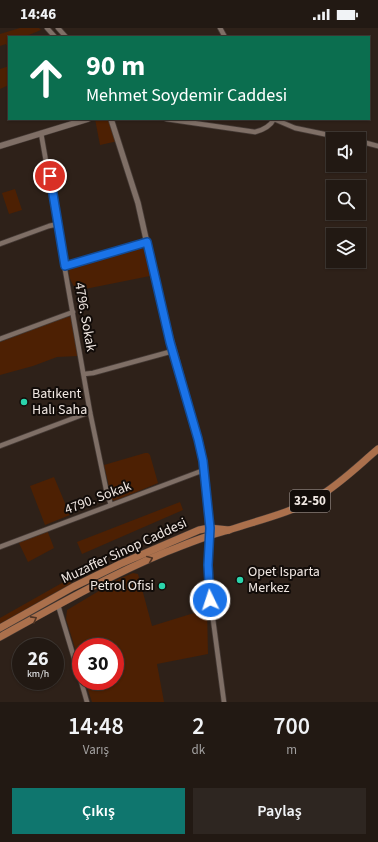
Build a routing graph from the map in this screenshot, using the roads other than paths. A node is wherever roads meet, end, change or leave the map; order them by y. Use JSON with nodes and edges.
{"nodes":[{"id":1,"x":47,"y":28,"type":"edge"},
{"id":2,"x":58,"y":28,"type":"edge"},
{"id":3,"x":54,"y":36,"type":"edge"},
{"id":4,"x":65,"y":36,"type":"edge"},
{"id":5,"x":85,"y":120,"type":"edge"},
{"id":6,"x":111,"y":120,"type":"edge"},
{"id":7,"x":173,"y":120,"type":"edge"},
{"id":8,"x":274,"y":120,"type":"edge"},
{"id":9,"x":276,"y":120,"type":"edge"},
{"id":10,"x":41,"y":133,"type":"junction"},
{"id":11,"x":326,"y":134,"type":"edge"},
{"id":12,"x":366,"y":143,"type":"edge"},
{"id":13,"x":0,"y":146,"type":"edge"},
{"id":14,"x":378,"y":146,"type":"edge"},
{"id":15,"x":58,"y":224,"type":"junction"},
{"id":16,"x":147,"y":242,"type":"junction"},
{"id":17,"x":0,"y":244,"type":"edge"},
{"id":18,"x":65,"y":266,"type":"junction"},
{"id":19,"x":73,"y":312,"type":"junction"},
{"id":20,"x":0,"y":339,"type":"edge"},
{"id":21,"x":173,"y":351,"type":"junction"},
{"id":22,"x":84,"y":374,"type":"junction"},
{"id":23,"x":90,"y":412,"type":"junction"},
{"id":24,"x":0,"y":446,"type":"edge"},
{"id":25,"x":378,"y":449,"type":"edge"},
{"id":26,"x":204,"y":470,"type":"junction"},
{"id":27,"x":111,"y":505,"type":"junction"},
{"id":28,"x":209,"y":532,"type":"junction"},
{"id":29,"x":0,"y":547,"type":"edge"},
{"id":30,"x":58,"y":605,"type":"junction"},
{"id":31,"x":0,"y":628,"type":"edge"},
{"id":32,"x":0,"y":637,"type":"edge"},
{"id":33,"x":72,"y":651,"type":"edge"},
{"id":34,"x":84,"y":690,"type":"edge"},
{"id":35,"x":87,"y":702,"type":"edge"},
{"id":36,"x":224,"y":702,"type":"edge"}],
"edges":[{"from":1,"to":3,"type":"street"},
{"from":2,"to":4,"type":"street"},
{"from":5,"to":10,"type":"street"},
{"from":6,"to":16,"type":"street"},
{"from":7,"to":8,"type":"street"},
{"from":9,"to":11,"type":"street"},
{"from":10,"to":13,"type":"street"},
{"from":10,"to":15,"type":"street","name":"4796. Sokak"},
{"from":12,"to":14,"type":"street"},
{"from":15,"to":17,"type":"street"},
{"from":15,"to":18,"type":"street","name":"4796. Sokak"},
{"from":16,"to":18,"type":"street"},
{"from":16,"to":21,"type":"street"},
{"from":18,"to":19,"type":"street","name":"4796. Sokak"},
{"from":19,"to":20,"type":"street"},
{"from":19,"to":22,"type":"street","name":"4796. Sokak"},
{"from":21,"to":22,"type":"street"},
{"from":21,"to":26,"type":"street"},
{"from":22,"to":23,"type":"street","name":"4796. Sokak"},
{"from":23,"to":24,"type":"street"},
{"from":23,"to":27,"type":"street","name":"4796. Sokak"},
{"from":25,"to":28,"type":"main road","name":"Muzaffer Sinop Caddesi","number":"32-50"},
{"from":26,"to":27,"type":"street","name":"4790. Sokak"},
{"from":26,"to":28,"type":"street"},
{"from":27,"to":29,"type":"street","name":"4790. Sokak"},
{"from":30,"to":28,"type":"main road","name":"Muzaffer Sinop Caddesi","number":"32-50","one_way":true},
{"from":28,"to":31,"type":"main road","name":"Muzaffer Sinop Caddesi","number":"32-50"},
{"from":28,"to":36,"type":"street"},
{"from":32,"to":30,"type":"main road","name":"Muzaffer Sinop Caddesi","number":"32-50","one_way":true},
{"from":30,"to":33,"type":"street"},
{"from":34,"to":35,"type":"street"}]}
